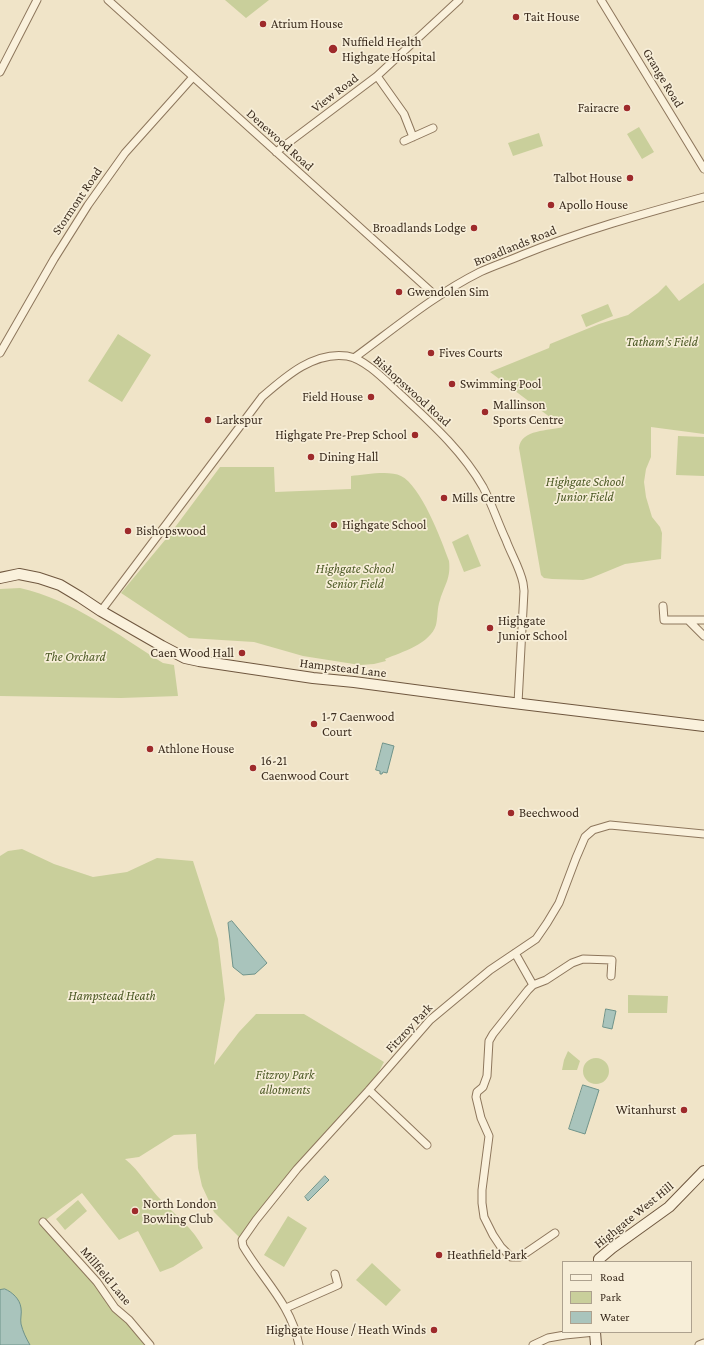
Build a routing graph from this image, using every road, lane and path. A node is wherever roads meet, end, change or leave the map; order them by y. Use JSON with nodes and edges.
{"nodes":[{"id":1,"x":37,"y":0,"type":"edge"},
{"id":2,"x":108,"y":0,"type":"edge"},
{"id":3,"x":459,"y":0,"type":"edge"},
{"id":4,"x":601,"y":0,"type":"edge"},
{"id":5,"x":0,"y":72,"type":"edge"},
{"id":6,"x":377,"y":76,"type":"junction"},
{"id":7,"x":193,"y":77,"type":"junction"},
{"id":8,"x":433,"y":128,"type":"dead end"},
{"id":9,"x":413,"y":137,"type":"junction"},
{"id":10,"x":404,"y":141,"type":"dead end"},
{"id":11,"x":276,"y":152,"type":"junction"},
{"id":12,"x":704,"y":169,"type":"edge"},
{"id":13,"x":704,"y":197,"type":"edge"},
{"id":14,"x":437,"y":296,"type":"junction"},
{"id":15,"x":0,"y":353,"type":"edge"},
{"id":16,"x":354,"y":358,"type":"junction"},
{"id":17,"x":0,"y":578,"type":"edge"},
{"id":18,"x":663,"y":606,"type":"dead end"},
{"id":19,"x":100,"y":611,"type":"junction"},
{"id":20,"x":688,"y":620,"type":"junction"},
{"id":21,"x":704,"y":620,"type":"edge"},
{"id":22,"x":704,"y":636,"type":"edge"},
{"id":23,"x":518,"y":703,"type":"junction"},
{"id":24,"x":704,"y":726,"type":"edge"},
{"id":25,"x":704,"y":834,"type":"edge"},
{"id":26,"x":515,"y":953,"type":"junction"},
{"id":27,"x":611,"y":976,"type":"dead end"},
{"id":28,"x":533,"y":985,"type":"junction"},
{"id":29,"x":369,"y":1090,"type":"junction"},
{"id":30,"x":427,"y":1145,"type":"dead end"},
{"id":31,"x":704,"y":1171,"type":"edge"},
{"id":32,"x":43,"y":1222,"type":"dead end"},
{"id":33,"x":555,"y":1233,"type":"dead end"},
{"id":34,"x":598,"y":1261,"type":"edge"},
{"id":35,"x":335,"y":1274,"type":"dead end"},
{"id":36,"x":286,"y":1308,"type":"junction"},
{"id":37,"x":585,"y":1333,"type":"edge"},
{"id":38,"x":595,"y":1333,"type":"edge"},
{"id":39,"x":704,"y":1343,"type":"edge"},
{"id":40,"x":150,"y":1345,"type":"edge"},
{"id":41,"x":299,"y":1345,"type":"edge"},
{"id":42,"x":534,"y":1345,"type":"edge"},
{"id":43,"x":596,"y":1345,"type":"edge"},
{"id":44,"x":699,"y":1345,"type":"edge"}],
"edges":[{"from":1,"to":5,"type":"street"},
{"from":2,"to":7,"type":"street","name":"Denewood Road"},
{"from":3,"to":6,"type":"street","name":"View Road"},
{"from":4,"to":12,"type":"street","name":"Grange Road"},
{"from":6,"to":9,"type":"street"},
{"from":6,"to":11,"type":"street","name":"View Road"},
{"from":7,"to":11,"type":"street","name":"Denewood Road"},
{"from":7,"to":15,"type":"street","name":"Stormont Road"},
{"from":8,"to":9,"type":"street"},
{"from":9,"to":10,"type":"street"},
{"from":11,"to":14,"type":"street","name":"Denewood Road"},
{"from":13,"to":14,"type":"street","name":"Broadlands Road"},
{"from":14,"to":16,"type":"street","name":"Broadlands Road"},
{"from":16,"to":19,"type":"street","name":"Bishopswood Road"},
{"from":16,"to":23,"type":"street","name":"Bishopswood Road"},
{"from":17,"to":19,"type":"main road","name":"Hampstead Lane"},
{"from":18,"to":20,"type":"street"},
{"from":19,"to":23,"type":"main road","name":"Hampstead Lane"},
{"from":20,"to":21,"type":"street"},
{"from":20,"to":22,"type":"street"},
{"from":23,"to":24,"type":"main road","name":"Hampstead Lane"},
{"from":25,"to":26,"type":"street","name":"Fitzroy Park"},
{"from":26,"to":28,"type":"street"},
{"from":26,"to":29,"type":"street","name":"Fitzroy Park"},
{"from":27,"to":28,"type":"street"},
{"from":28,"to":33,"type":"street"},
{"from":29,"to":30,"type":"street"},
{"from":29,"to":36,"type":"street","name":"Fitzroy Park"},
{"from":31,"to":34,"type":"main road","name":"Highgate West Hill"},
{"from":32,"to":40,"type":"street","name":"Millfield Lane"},
{"from":35,"to":36,"type":"street"},
{"from":36,"to":41,"type":"street","name":"Fitzroy Park"},
{"from":37,"to":42,"type":"street"},
{"from":38,"to":43,"type":"main road"},
{"from":39,"to":44,"type":"street"}]}
